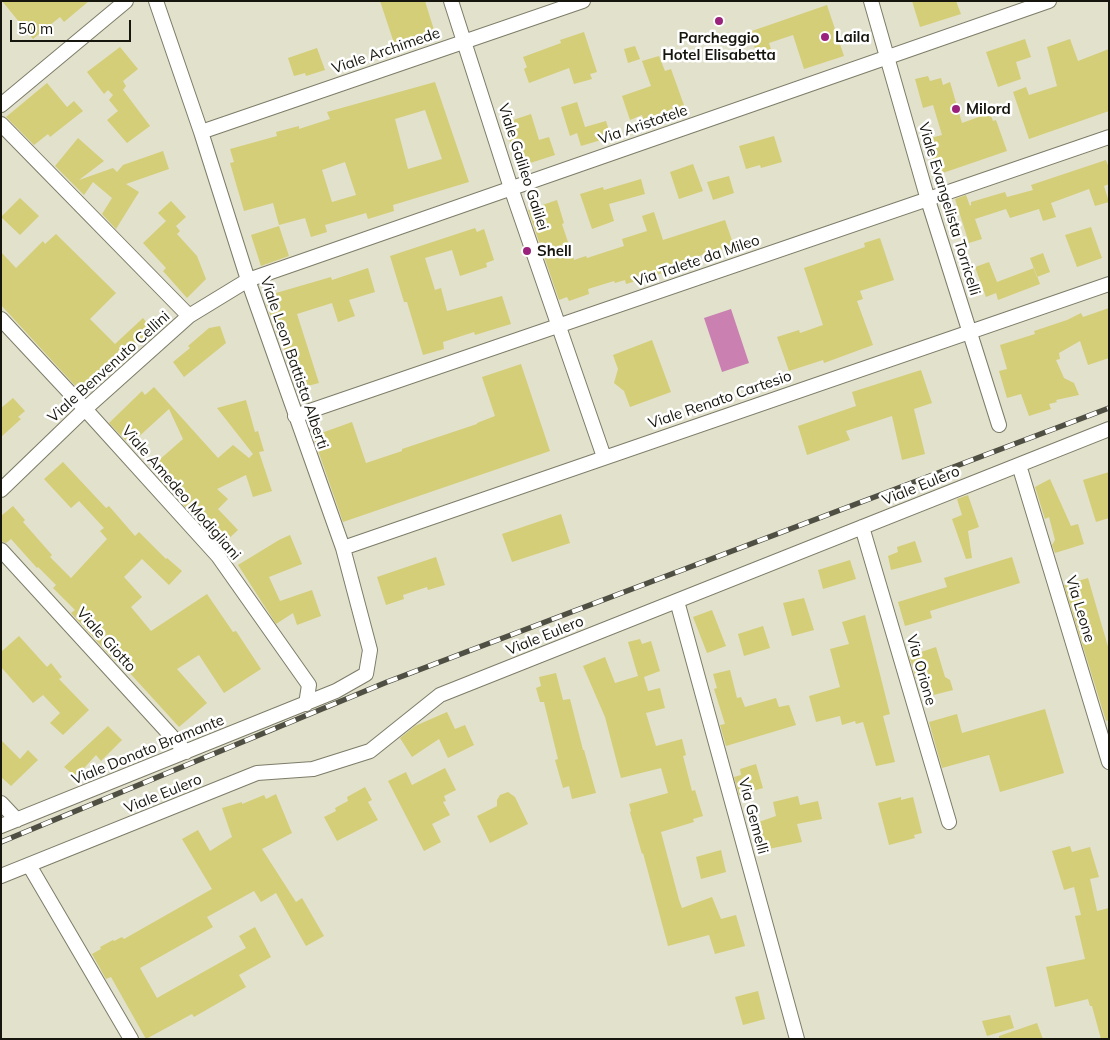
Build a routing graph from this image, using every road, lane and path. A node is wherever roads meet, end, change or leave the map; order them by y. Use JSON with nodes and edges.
{"nodes":[{"id":1,"x":126,"y":1,"type":"edge"},
{"id":2,"x":156,"y":1,"type":"edge"},
{"id":3,"x":451,"y":1,"type":"edge"},
{"id":4,"x":583,"y":1,"type":"edge"},
{"id":5,"x":871,"y":1,"type":"edge"},
{"id":6,"x":1049,"y":1,"type":"edge"},
{"id":7,"x":465,"y":41,"type":"junction"},
{"id":8,"x":887,"y":57,"type":"junction"},
{"id":9,"x":1,"y":105,"type":"edge"},
{"id":10,"x":1,"y":124,"type":"edge"},
{"id":11,"x":201,"y":132,"type":"junction"},
{"id":12,"x":1109,"y":137,"type":"edge"},
{"id":13,"x":512,"y":188,"type":"junction"},
{"id":14,"x":928,"y":200,"type":"junction"},
{"id":15,"x":248,"y":280,"type":"junction"},
{"id":16,"x":1109,"y":284,"type":"edge"},
{"id":17,"x":190,"y":316,"type":"junction"},
{"id":18,"x":1,"y":319,"type":"edge"},
{"id":19,"x":558,"y":326,"type":"junction"},
{"id":20,"x":969,"y":332,"type":"junction"},
{"id":21,"x":85,"y":408,"type":"junction"},
{"id":22,"x":295,"y":416,"type":"junction"},
{"id":23,"x":999,"y":424,"type":"dead end"},
{"id":24,"x":1109,"y":429,"type":"edge"},
{"id":25,"x":604,"y":457,"type":"junction"},
{"id":26,"x":1019,"y":465,"type":"junction"},
{"id":27,"x":1,"y":490,"type":"edge"},
{"id":28,"x":862,"y":527,"type":"junction"},
{"id":29,"x":343,"y":548,"type":"junction"},
{"id":30,"x":1,"y":550,"type":"edge"},
{"id":31,"x":677,"y":601,"type":"junction"},
{"id":32,"x":306,"y":704,"type":"junction"},
{"id":33,"x":186,"y":752,"type":"junction"},
{"id":34,"x":1109,"y":762,"type":"edge"},
{"id":35,"x":1,"y":803,"type":"edge"},
{"id":36,"x":17,"y":820,"type":"junction"},
{"id":37,"x":949,"y":822,"type":"dead end"},
{"id":38,"x":1,"y":826,"type":"edge"},
{"id":39,"x":30,"y":865,"type":"junction"},
{"id":40,"x":1,"y":876,"type":"edge"},
{"id":41,"x":131,"y":1039,"type":"edge"},
{"id":42,"x":797,"y":1039,"type":"edge"}],
"edges":[{"from":1,"to":9,"type":"street"},
{"from":2,"to":11,"type":"street","name":"Viale Leon Battista Alberti"},
{"from":3,"to":7,"type":"street","name":"Viale Galileo Galilei"},
{"from":4,"to":7,"type":"street","name":"Viale Archimede"},
{"from":5,"to":8,"type":"street","name":"Viale Evangelista Torricelli"},
{"from":6,"to":8,"type":"street","name":"Via Aristotele"},
{"from":7,"to":11,"type":"street","name":"Viale Archimede"},
{"from":7,"to":13,"type":"street","name":"Viale Galileo Galilei"},
{"from":8,"to":13,"type":"street","name":"Via Aristotele"},
{"from":8,"to":14,"type":"street","name":"Viale Evangelista Torricelli"},
{"from":10,"to":17,"type":"street"},
{"from":11,"to":15,"type":"street","name":"Viale Leon Battista Alberti"},
{"from":12,"to":14,"type":"street","name":"Via Talete da Mileo"},
{"from":13,"to":15,"type":"street","name":"Via Aristotele"},
{"from":13,"to":19,"type":"street","name":"Viale Galileo Galilei"},
{"from":14,"to":19,"type":"street","name":"Via Talete da Mileo"},
{"from":14,"to":20,"type":"street","name":"Viale Evangelista Torricelli"},
{"from":15,"to":17,"type":"street","name":"Viale Benvenuto Cellini"},
{"from":15,"to":22,"type":"street","name":"Viale Leon Battista Alberti"},
{"from":16,"to":20,"type":"street","name":"Viale Renato Cartesio"},
{"from":17,"to":21,"type":"street","name":"Viale Benvenuto Cellini"},
{"from":18,"to":21,"type":"street","name":"Viale Amedeo Modigliani"},
{"from":19,"to":22,"type":"street","name":"Via Talete da Mileo"},
{"from":19,"to":25,"type":"street","name":"Viale Galileo Galilei"},
{"from":20,"to":23,"type":"street","name":"Viale Evangelista Torricelli"},
{"from":20,"to":25,"type":"street","name":"Viale Renato Cartesio"},
{"from":21,"to":27,"type":"street","name":"Viale Benvenuto Cellini"},
{"from":21,"to":32,"type":"street","name":"Viale Amedeo Modigliani"},
{"from":22,"to":29,"type":"street","name":"Viale Leon Battista Alberti"},
{"from":24,"to":26,"type":"street","name":"Viale Eulero"},
{"from":25,"to":29,"type":"street","name":"Viale Renato Cartesio"},
{"from":26,"to":28,"type":"street","name":"Viale Eulero"},
{"from":26,"to":34,"type":"street","name":"Via Leone"},
{"from":28,"to":31,"type":"street","name":"Viale Eulero"},
{"from":28,"to":37,"type":"street","name":"Via Orione"},
{"from":29,"to":32,"type":"street","name":"Viale Leon Battista Alberti"},
{"from":30,"to":33,"type":"street","name":"Viale Giotto"},
{"from":31,"to":39,"type":"street","name":"Viale Eulero"},
{"from":31,"to":42,"type":"street","name":"Via Gemelli"},
{"from":32,"to":33,"type":"street","name":"Viale Donato Bramante"},
{"from":33,"to":36,"type":"street","name":"Viale Donato Bramante"},
{"from":35,"to":36,"type":"street"},
{"from":36,"to":38,"type":"street","name":"Viale Donato Bramante"},
{"from":39,"to":40,"type":"street","name":"Viale Eulero"},
{"from":39,"to":41,"type":"street"}]}
